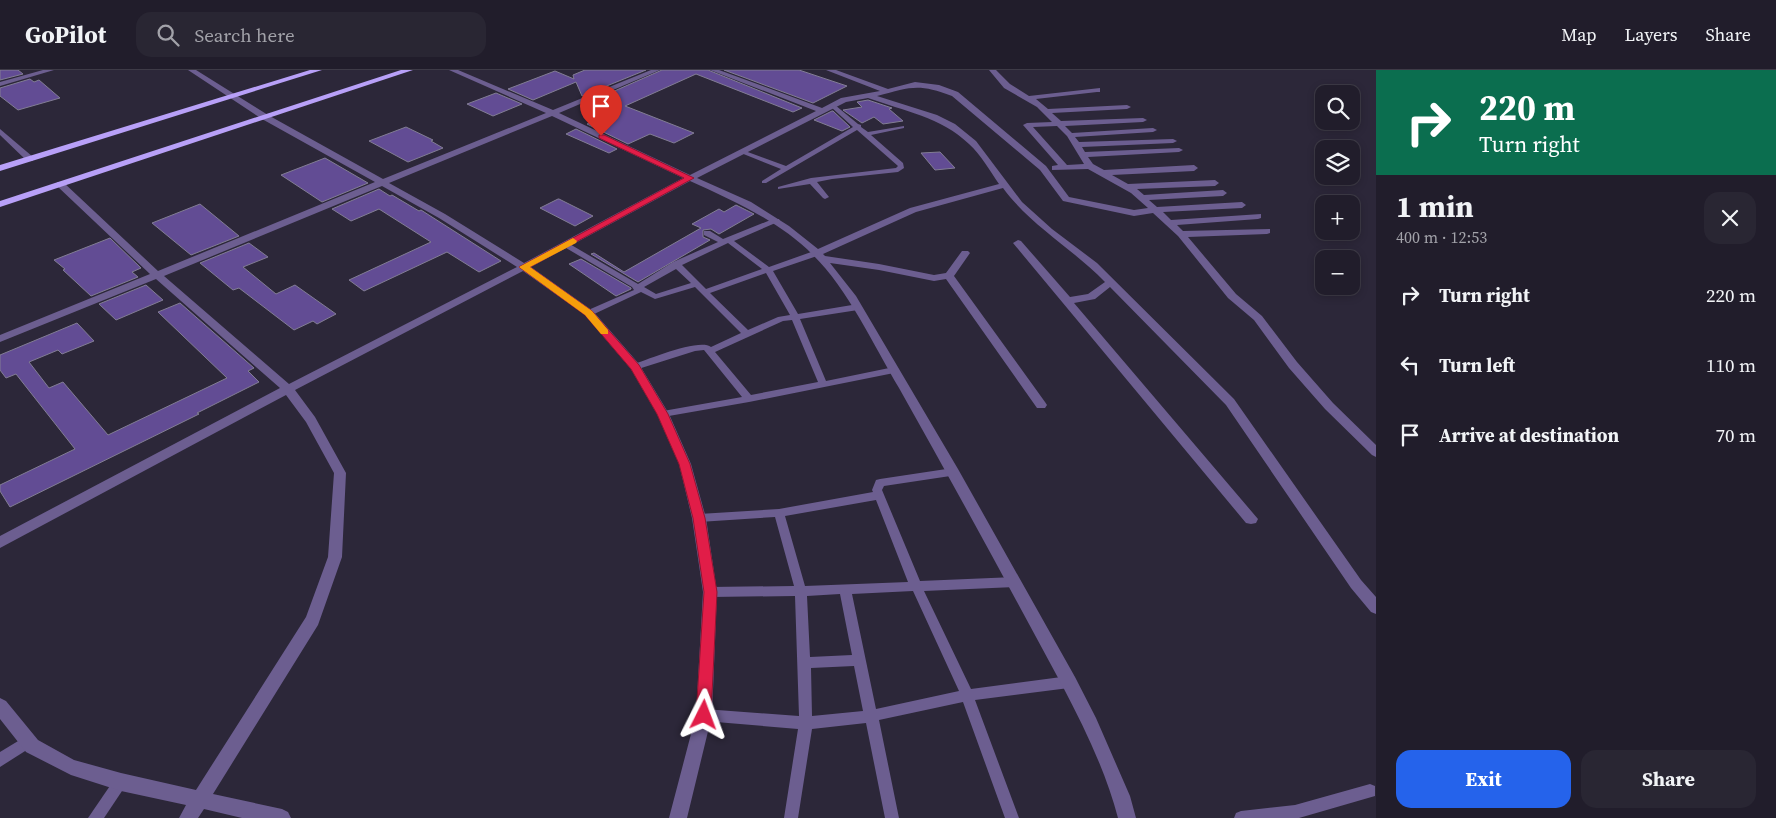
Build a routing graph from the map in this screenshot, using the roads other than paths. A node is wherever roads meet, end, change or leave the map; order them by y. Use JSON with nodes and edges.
{"nodes":[{"id":1,"x":51,"y":70,"type":"edge"},
{"id":2,"x":191,"y":70,"type":"edge"},
{"id":3,"x":318,"y":70,"type":"edge"},
{"id":4,"x":409,"y":70,"type":"edge"},
{"id":5,"x":452,"y":70,"type":"edge"},
{"id":6,"x":657,"y":70,"type":"edge"},
{"id":7,"x":713,"y":70,"type":"edge"},
{"id":8,"x":829,"y":70,"type":"edge"},
{"id":9,"x":992,"y":70,"type":"edge"},
{"id":10,"x":0,"y":84,"type":"edge"},
{"id":11,"x":1097,"y":90,"type":"dead end"},
{"id":12,"x":888,"y":92,"type":"junction"},
{"id":13,"x":870,"y":96,"type":"junction"},
{"id":14,"x":231,"y":97,"type":"junction"},
{"id":15,"x":1028,"y":98,"type":"junction"},
{"id":16,"x":833,"y":106,"type":"junction"},
{"id":17,"x":1127,"y":107,"type":"dead end"},
{"id":18,"x":823,"y":111,"type":"junction"},
{"id":19,"x":1046,"y":111,"type":"junction"},
{"id":20,"x":553,"y":113,"type":"junction"},
{"id":21,"x":265,"y":117,"type":"junction"},
{"id":22,"x":1143,"y":120,"type":"dead end"},
{"id":23,"x":1059,"y":124,"type":"junction"},
{"id":24,"x":859,"y":126,"type":"junction"},
{"id":25,"x":902,"y":127,"type":"dead end"},
{"id":26,"x":1153,"y":130,"type":"dead end"},
{"id":27,"x":0,"y":131,"type":"edge"},
{"id":28,"x":868,"y":134,"type":"junction"},
{"id":29,"x":1070,"y":135,"type":"junction"},
{"id":30,"x":1173,"y":141,"type":"dead end"},
{"id":31,"x":1076,"y":145,"type":"junction"},
{"id":32,"x":1179,"y":150,"type":"dead end"},
{"id":33,"x":743,"y":152,"type":"junction"},
{"id":34,"x":1082,"y":155,"type":"junction"},
{"id":35,"x":30,"y":159,"type":"junction"},
{"id":36,"x":1090,"y":166,"type":"junction"},
{"id":37,"x":1064,"y":167,"type":"junction"},
{"id":38,"x":0,"y":168,"type":"edge"},
{"id":39,"x":784,"y":168,"type":"junction"},
{"id":40,"x":1043,"y":168,"type":"junction"},
{"id":41,"x":1194,"y":168,"type":"dead end"},
{"id":42,"x":1101,"y":173,"type":"junction"},
{"id":43,"x":770,"y":177,"type":"junction"},
{"id":44,"x":690,"y":178,"type":"junction"},
{"id":45,"x":811,"y":180,"type":"junction"},
{"id":46,"x":382,"y":182,"type":"junction"},
{"id":47,"x":764,"y":182,"type":"dead end"},
{"id":48,"x":1215,"y":183,"type":"dead end"},
{"id":49,"x":60,"y":184,"type":"junction"},
{"id":50,"x":1004,"y":185,"type":"junction"},
{"id":51,"x":1126,"y":187,"type":"junction"},
{"id":52,"x":1223,"y":193,"type":"dead end"},
{"id":53,"x":825,"y":197,"type":"dead end"},
{"id":54,"x":1142,"y":198,"type":"junction"},
{"id":55,"x":0,"y":204,"type":"edge"},
{"id":56,"x":1242,"y":205,"type":"dead end"},
{"id":57,"x":1155,"y":210,"type":"junction"},
{"id":58,"x":1258,"y":216,"type":"dead end"},
{"id":59,"x":776,"y":221,"type":"junction"},
{"id":60,"x":1169,"y":223,"type":"junction"},
{"id":61,"x":1267,"y":231,"type":"dead end"},
{"id":62,"x":708,"y":233,"type":"dead end"},
{"id":63,"x":1181,"y":234,"type":"junction"},
{"id":64,"x":725,"y":240,"type":"junction"},
{"id":65,"x":1018,"y":243,"type":"dead end"},
{"id":66,"x":565,"y":245,"type":"junction"},
{"id":67,"x":965,"y":254,"type":"dead end"},
{"id":68,"x":819,"y":256,"type":"junction"},
{"id":69,"x":676,"y":264,"type":"junction"},
{"id":70,"x":524,"y":267,"type":"junction"},
{"id":71,"x":769,"y":271,"type":"junction"},
{"id":72,"x":156,"y":274,"type":"junction"},
{"id":73,"x":949,"y":276,"type":"junction"},
{"id":74,"x":1111,"y":282,"type":"junction"},
{"id":75,"x":697,"y":284,"type":"junction"},
{"id":76,"x":638,"y":289,"type":"junction"},
{"id":77,"x":705,"y":292,"type":"junction"},
{"id":78,"x":1067,"y":301,"type":"junction"},
{"id":79,"x":858,"y":307,"type":"junction"},
{"id":80,"x":589,"y":313,"type":"junction"},
{"id":81,"x":795,"y":316,"type":"junction"},
{"id":82,"x":748,"y":334,"type":"junction"},
{"id":83,"x":0,"y":339,"type":"edge"},
{"id":84,"x":709,"y":350,"type":"junction"},
{"id":85,"x":635,"y":367,"type":"junction"},
{"id":86,"x":894,"y":370,"type":"junction"},
{"id":87,"x":824,"y":384,"type":"junction"},
{"id":88,"x":288,"y":389,"type":"junction"},
{"id":89,"x":749,"y":399,"type":"junction"},
{"id":90,"x":1041,"y":405,"type":"dead end"},
{"id":91,"x":663,"y":414,"type":"junction"},
{"id":92,"x":1376,"y":452,"type":"edge"},
{"id":93,"x":953,"y":472,"type":"junction"},
{"id":94,"x":879,"y":495,"type":"junction"},
{"id":95,"x":779,"y":513,"type":"junction"},
{"id":96,"x":699,"y":518,"type":"junction"},
{"id":97,"x":1251,"y":518,"type":"dead end"},
{"id":98,"x":0,"y":542,"type":"edge"},
{"id":99,"x":1015,"y":582,"type":"junction"},
{"id":100,"x":916,"y":586,"type":"junction"},
{"id":101,"x":845,"y":589,"type":"junction"},
{"id":102,"x":801,"y":591,"type":"junction"},
{"id":103,"x":710,"y":592,"type":"junction"},
{"id":104,"x":1376,"y":608,"type":"edge"},
{"id":105,"x":860,"y":660,"type":"junction"},
{"id":106,"x":804,"y":663,"type":"junction"},
{"id":107,"x":1069,"y":682,"type":"junction"},
{"id":108,"x":967,"y":695,"type":"junction"},
{"id":109,"x":0,"y":706,"type":"edge"},
{"id":110,"x":704,"y":715,"type":"junction"},
{"id":111,"x":870,"y":716,"type":"junction"},
{"id":112,"x":806,"y":723,"type":"junction"},
{"id":113,"x":28,"y":741,"type":"junction"},
{"id":114,"x":0,"y":760,"type":"edge"},
{"id":115,"x":122,"y":782,"type":"junction"},
{"id":116,"x":1370,"y":791,"type":"dead end"},
{"id":117,"x":199,"y":799,"type":"junction"},
{"id":118,"x":1296,"y":815,"type":"edge"},
{"id":119,"x":95,"y":818,"type":"edge"},
{"id":120,"x":188,"y":818,"type":"edge"},
{"id":121,"x":282,"y":818,"type":"edge"},
{"id":122,"x":678,"y":818,"type":"edge"},
{"id":123,"x":791,"y":818,"type":"edge"},
{"id":124,"x":892,"y":818,"type":"edge"},
{"id":125,"x":1012,"y":818,"type":"edge"},
{"id":126,"x":1127,"y":818,"type":"edge"},
{"id":127,"x":1241,"y":818,"type":"edge"}],
"edges":[{"from":1,"to":10,"type":"street"},
{"from":2,"to":14,"type":"street"},
{"from":3,"to":14,"type":"highway"},
{"from":4,"to":21,"type":"highway"},
{"from":5,"to":20,"type":"street"},
{"from":6,"to":20,"type":"street"},
{"from":7,"to":18,"type":"street"},
{"from":8,"to":12,"type":"street"},
{"from":9,"to":15,"type":"street"},
{"from":11,"to":15,"type":"street"},
{"from":12,"to":13,"type":"street"},
{"from":12,"to":40,"type":"street"},
{"from":13,"to":16,"type":"street"},
{"from":13,"to":50,"type":"street"},
{"from":14,"to":21,"type":"street"},
{"from":14,"to":35,"type":"highway"},
{"from":15,"to":19,"type":"street"},
{"from":16,"to":18,"type":"street"},
{"from":16,"to":24,"type":"lane"},
{"from":17,"to":19,"type":"street"},
{"from":18,"to":33,"type":"street"},
{"from":19,"to":23,"type":"street"},
{"from":20,"to":44,"type":"street"},
{"from":20,"to":46,"type":"street"},
{"from":21,"to":46,"type":"street"},
{"from":21,"to":49,"type":"highway"},
{"from":22,"to":23,"type":"street"},
{"from":23,"to":29,"type":"street"},
{"from":23,"to":37,"type":"street"},
{"from":24,"to":28,"type":"lane"},
{"from":24,"to":39,"type":"lane"},
{"from":25,"to":28,"type":"lane"},
{"from":26,"to":29,"type":"street"},
{"from":27,"to":35,"type":"street"},
{"from":28,"to":45,"type":"lane"},
{"from":29,"to":31,"type":"street"},
{"from":30,"to":31,"type":"street"},
{"from":31,"to":34,"type":"street"},
{"from":32,"to":34,"type":"street"},
{"from":33,"to":39,"type":"lane"},
{"from":33,"to":44,"type":"street"},
{"from":34,"to":36,"type":"street"},
{"from":35,"to":38,"type":"highway"},
{"from":36,"to":37,"type":"street"},
{"from":36,"to":42,"type":"street"},
{"from":37,"to":40,"type":"street"},
{"from":39,"to":43,"type":"lane"},
{"from":40,"to":57,"type":"street"},
{"from":41,"to":42,"type":"street"},
{"from":42,"to":51,"type":"street"},
{"from":43,"to":45,"type":"lane"},
{"from":43,"to":47,"type":"lane"},
{"from":44,"to":59,"type":"street"},
{"from":44,"to":66,"type":"street"},
{"from":45,"to":53,"type":"lane"},
{"from":46,"to":70,"type":"street"},
{"from":46,"to":72,"type":"street"},
{"from":48,"to":51,"type":"street"},
{"from":49,"to":55,"type":"highway"},
{"from":49,"to":72,"type":"street"},
{"from":50,"to":68,"type":"street"},
{"from":50,"to":74,"type":"street"},
{"from":51,"to":54,"type":"street"},
{"from":52,"to":54,"type":"street"},
{"from":54,"to":57,"type":"street"},
{"from":56,"to":57,"type":"street"},
{"from":57,"to":60,"type":"street"},
{"from":58,"to":60,"type":"street"},
{"from":59,"to":64,"type":"lane"},
{"from":59,"to":68,"type":"street"},
{"from":60,"to":63,"type":"street"},
{"from":61,"to":63,"type":"street"},
{"from":62,"to":64,"type":"lane"},
{"from":63,"to":92,"type":"street"},
{"from":64,"to":69,"type":"lane"},
{"from":64,"to":71,"type":"lane"},
{"from":65,"to":78,"type":"street"},
{"from":66,"to":70,"type":"street"},
{"from":66,"to":76,"type":"lane"},
{"from":67,"to":73,"type":"street"},
{"from":68,"to":71,"type":"lane"},
{"from":68,"to":73,"type":"street"},
{"from":68,"to":79,"type":"street"},
{"from":69,"to":75,"type":"lane"},
{"from":69,"to":76,"type":"lane"},
{"from":70,"to":80,"type":"street"},
{"from":70,"to":88,"type":"street"},
{"from":71,"to":77,"type":"lane"},
{"from":71,"to":81,"type":"lane"},
{"from":72,"to":83,"type":"street"},
{"from":72,"to":88,"type":"street"},
{"from":73,"to":90,"type":"street"},
{"from":74,"to":78,"type":"street"},
{"from":74,"to":104,"type":"street"},
{"from":75,"to":76,"type":"lane"},
{"from":75,"to":77,"type":"lane"},
{"from":76,"to":80,"type":"lane"},
{"from":77,"to":82,"type":"lane"},
{"from":78,"to":97,"type":"street"},
{"from":79,"to":81,"type":"lane"},
{"from":79,"to":86,"type":"street"},
{"from":80,"to":85,"type":"street"},
{"from":81,"to":82,"type":"lane"},
{"from":81,"to":87,"type":"lane"},
{"from":82,"to":84,"type":"lane"},
{"from":84,"to":85,"type":"lane"},
{"from":84,"to":89,"type":"lane"},
{"from":85,"to":91,"type":"street"},
{"from":86,"to":87,"type":"lane"},
{"from":86,"to":93,"type":"street"},
{"from":87,"to":89,"type":"lane"},
{"from":88,"to":98,"type":"street"},
{"from":88,"to":117,"type":"street"},
{"from":89,"to":91,"type":"lane"},
{"from":91,"to":96,"type":"street"},
{"from":93,"to":94,"type":"lane"},
{"from":93,"to":99,"type":"street"},
{"from":94,"to":95,"type":"lane"},
{"from":94,"to":100,"type":"lane"},
{"from":95,"to":96,"type":"lane"},
{"from":95,"to":102,"type":"lane"},
{"from":96,"to":103,"type":"street"},
{"from":99,"to":100,"type":"lane"},
{"from":99,"to":107,"type":"street"},
{"from":100,"to":101,"type":"lane"},
{"from":100,"to":108,"type":"lane"},
{"from":101,"to":102,"type":"lane"},
{"from":101,"to":105,"type":"lane"},
{"from":102,"to":103,"type":"lane"},
{"from":102,"to":106,"type":"lane"},
{"from":103,"to":110,"type":"street"},
{"from":105,"to":106,"type":"lane"},
{"from":105,"to":111,"type":"lane"},
{"from":106,"to":112,"type":"lane"},
{"from":107,"to":108,"type":"lane"},
{"from":107,"to":126,"type":"street"},
{"from":108,"to":111,"type":"lane"},
{"from":108,"to":125,"type":"lane"},
{"from":109,"to":113,"type":"street"},
{"from":110,"to":112,"type":"lane"},
{"from":110,"to":122,"type":"street"},
{"from":111,"to":112,"type":"lane"},
{"from":111,"to":124,"type":"lane"},
{"from":112,"to":123,"type":"lane"},
{"from":113,"to":114,"type":"lane"},
{"from":113,"to":115,"type":"street"},
{"from":115,"to":117,"type":"street"},
{"from":115,"to":119,"type":"lane"},
{"from":116,"to":118,"type":"lane"},
{"from":117,"to":120,"type":"street"},
{"from":117,"to":121,"type":"street"},
{"from":118,"to":127,"type":"lane"}]}
